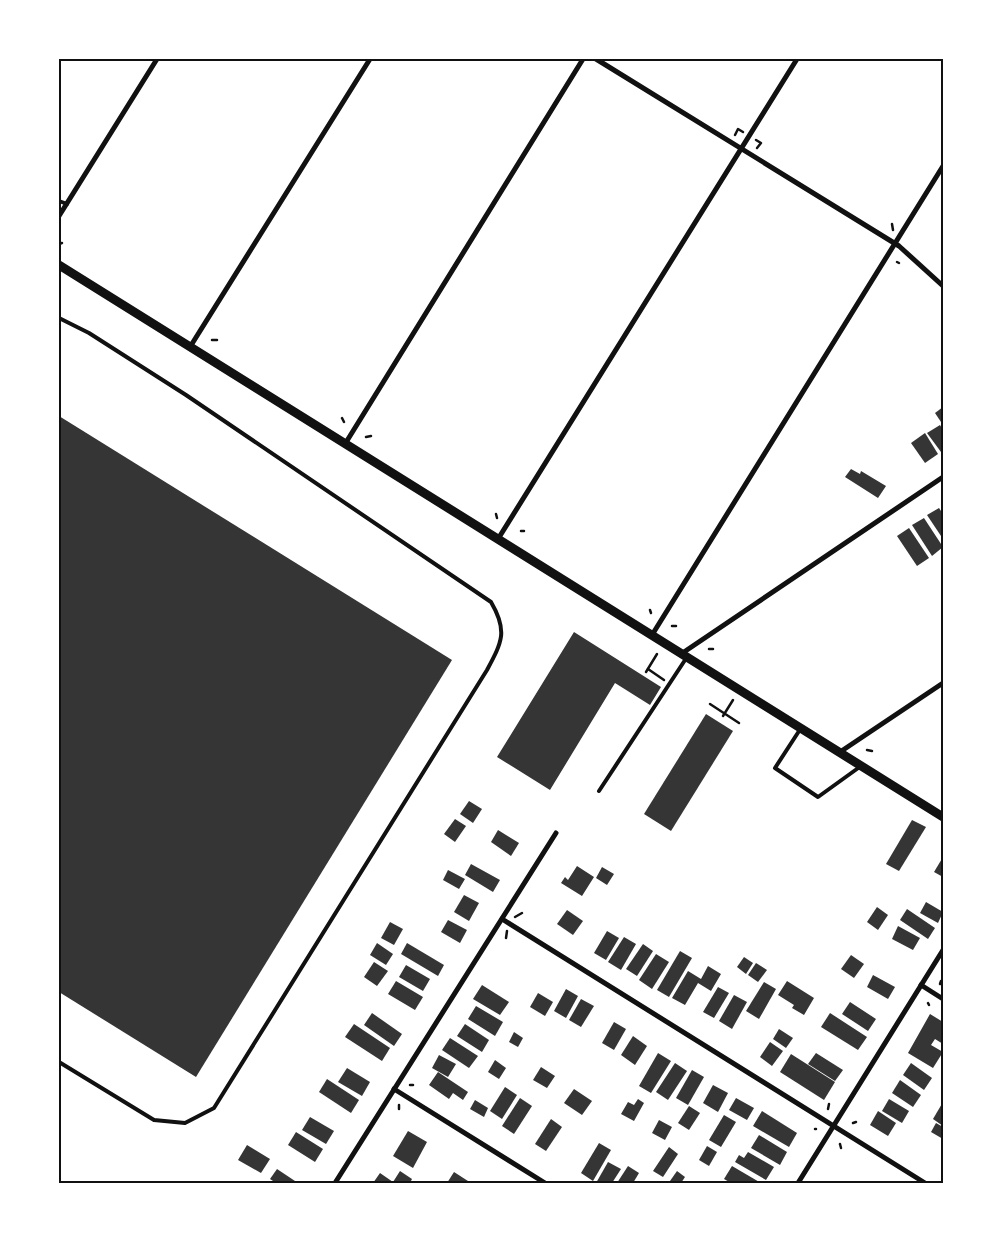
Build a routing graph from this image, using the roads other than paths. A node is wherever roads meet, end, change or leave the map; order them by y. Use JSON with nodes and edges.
{"nodes":[{"id":1,"x":157,"y":59,"type":"edge"},
{"id":2,"x":370,"y":59,"type":"edge"},
{"id":3,"x":583,"y":59,"type":"edge"},
{"id":4,"x":596,"y":59,"type":"edge"},
{"id":5,"x":797,"y":59,"type":"edge"},
{"id":6,"x":741,"y":149,"type":"junction"},
{"id":7,"x":943,"y":166,"type":"edge"},
{"id":8,"x":59,"y":201,"type":"edge"},
{"id":9,"x":67,"y":204,"type":"junction"},
{"id":10,"x":59,"y":216,"type":"edge"},
{"id":11,"x":895,"y":244,"type":"junction"},
{"id":12,"x":59,"y":265,"type":"edge"},
{"id":13,"x":943,"y":286,"type":"edge"},
{"id":14,"x":59,"y":318,"type":"edge"},
{"id":15,"x":190,"y":347,"type":"junction"},
{"id":16,"x":345,"y":444,"type":"junction"},
{"id":17,"x":943,"y":477,"type":"edge"},
{"id":18,"x":498,"y":540,"type":"junction"},
{"id":19,"x":652,"y":635,"type":"junction"},
{"id":20,"x":684,"y":655,"type":"junction"},
{"id":21,"x":943,"y":683,"type":"edge"},
{"id":22,"x":801,"y":728,"type":"junction"},
{"id":23,"x":840,"y":752,"type":"junction"},
{"id":24,"x":862,"y":766,"type":"junction"},
{"id":25,"x":599,"y":791,"type":"dead end"},
{"id":26,"x":943,"y":817,"type":"edge"},
{"id":27,"x":556,"y":834,"type":"dead end"},
{"id":28,"x":502,"y":919,"type":"junction"},
{"id":29,"x":943,"y":950,"type":"edge"},
{"id":30,"x":921,"y":985,"type":"junction"},
{"id":31,"x":943,"y":999,"type":"edge"},
{"id":32,"x":59,"y":1062,"type":"edge"},
{"id":33,"x":394,"y":1089,"type":"junction"},
{"id":34,"x":834,"y":1126,"type":"junction"},
{"id":35,"x":335,"y":1183,"type":"edge"},
{"id":36,"x":544,"y":1183,"type":"edge"},
{"id":37,"x":798,"y":1183,"type":"edge"},
{"id":38,"x":925,"y":1183,"type":"edge"}],
"edges":[{"from":1,"to":9,"type":"street"},
{"from":2,"to":15,"type":"street"},
{"from":3,"to":16,"type":"street"},
{"from":4,"to":6,"type":"street"},
{"from":5,"to":6,"type":"street"},
{"from":6,"to":11,"type":"street"},
{"from":6,"to":18,"type":"street"},
{"from":7,"to":11,"type":"street"},
{"from":8,"to":9,"type":"lane"},
{"from":9,"to":10,"type":"street"},
{"from":11,"to":13,"type":"street"},
{"from":11,"to":19,"type":"street"},
{"from":12,"to":15,"type":"street"},
{"from":14,"to":32,"type":"lane"},
{"from":15,"to":16,"type":"street"},
{"from":16,"to":18,"type":"street"},
{"from":17,"to":20,"type":"street"},
{"from":18,"to":19,"type":"street"},
{"from":19,"to":20,"type":"street"},
{"from":20,"to":22,"type":"street"},
{"from":20,"to":25,"type":"lane"},
{"from":21,"to":23,"type":"street"},
{"from":22,"to":23,"type":"street"},
{"from":22,"to":24,"type":"lane"},
{"from":23,"to":24,"type":"street"},
{"from":24,"to":26,"type":"street"},
{"from":27,"to":28,"type":"street"},
{"from":28,"to":33,"type":"street"},
{"from":28,"to":34,"type":"street"},
{"from":29,"to":30,"type":"street"},
{"from":30,"to":31,"type":"street"},
{"from":30,"to":34,"type":"street"},
{"from":33,"to":35,"type":"street"},
{"from":33,"to":36,"type":"street"},
{"from":34,"to":37,"type":"street"},
{"from":34,"to":38,"type":"street"}]}
